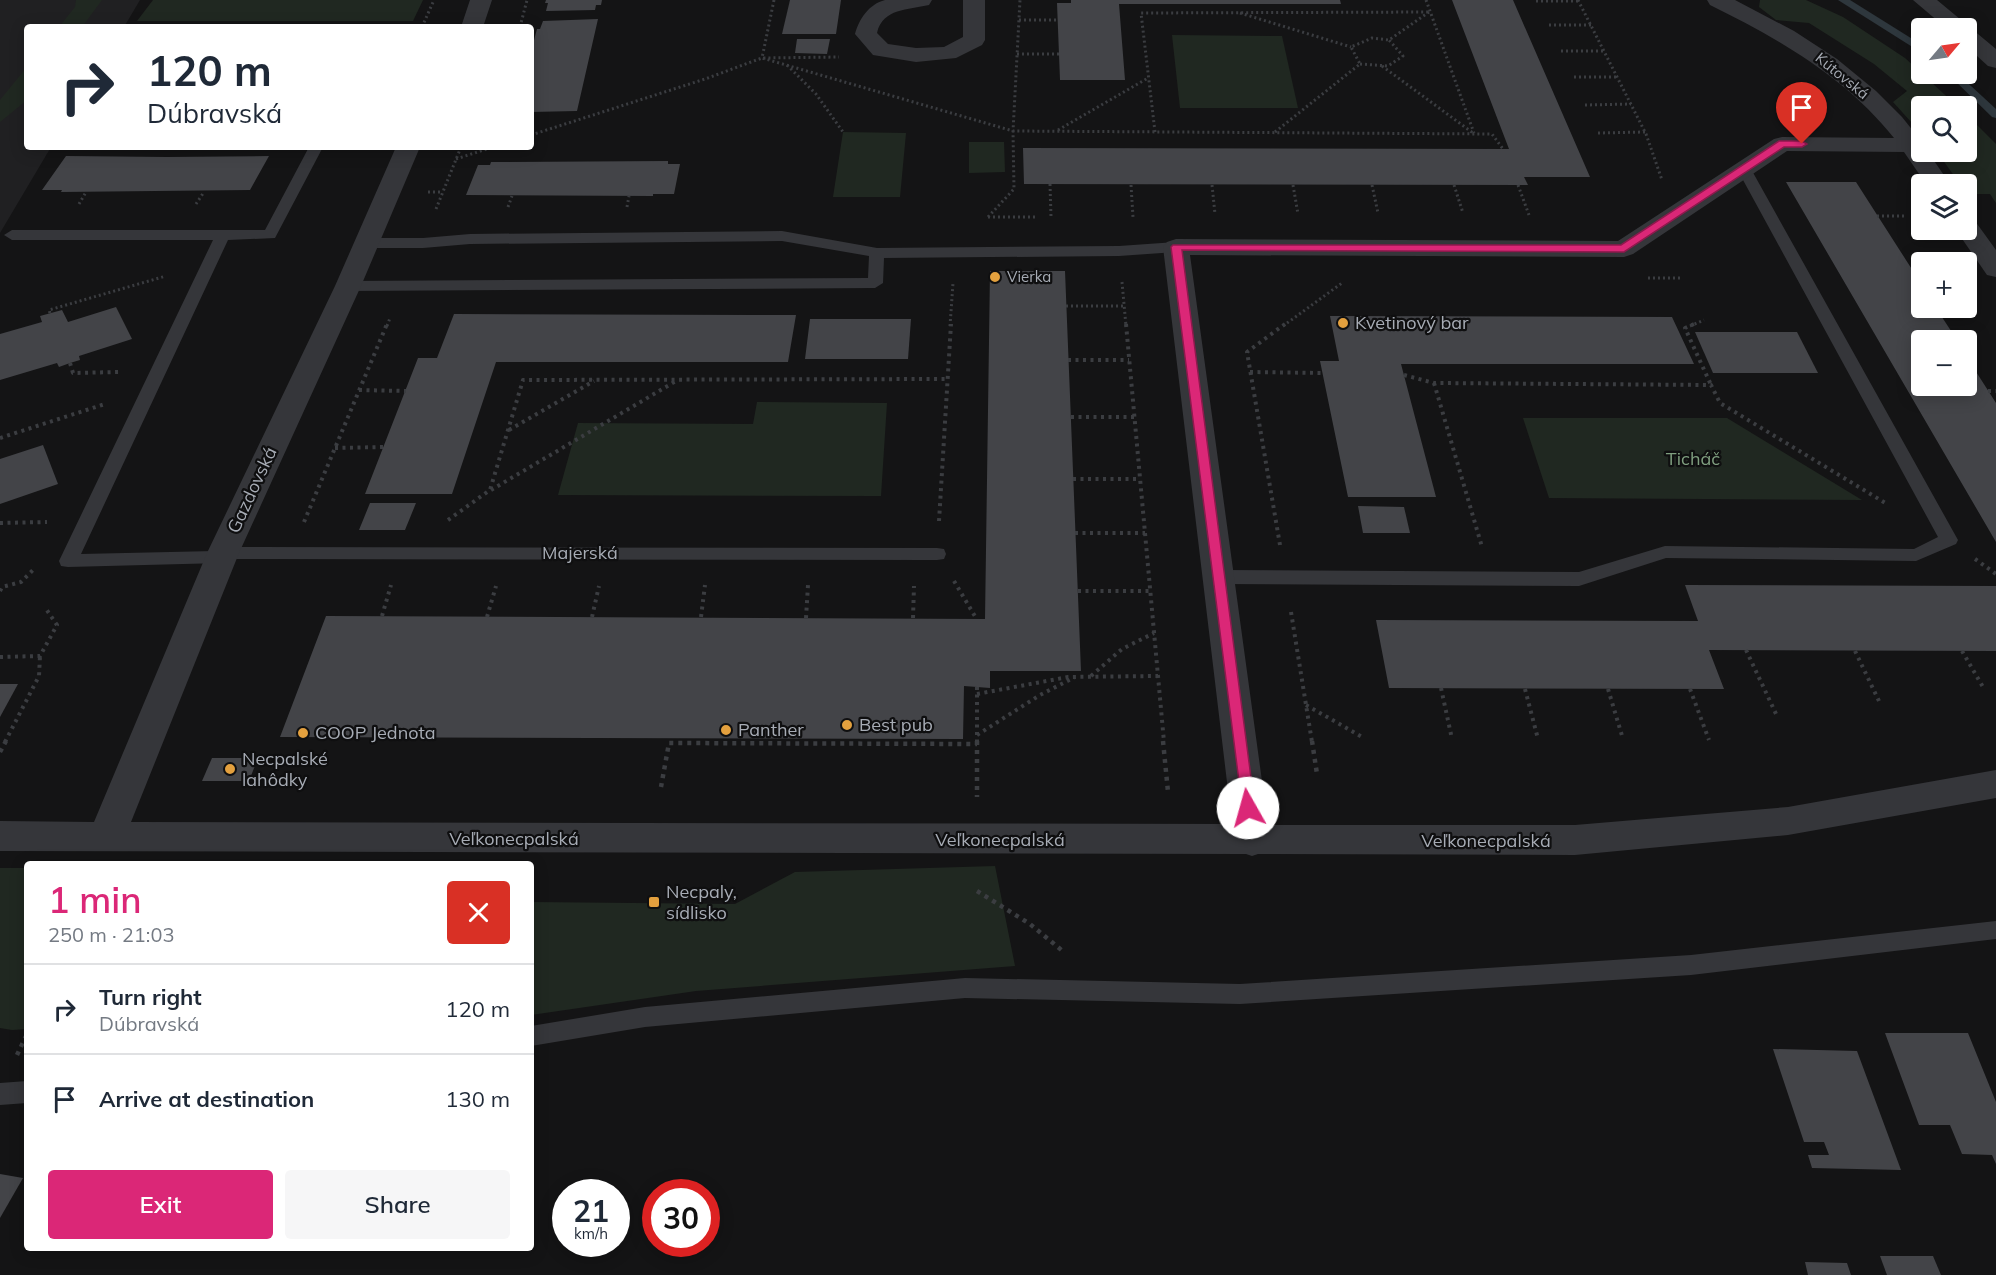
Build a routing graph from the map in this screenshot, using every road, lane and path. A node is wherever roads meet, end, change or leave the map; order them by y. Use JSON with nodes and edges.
{"nodes":[{"id":1,"x":434,"y":0,"type":"edge"},
{"id":2,"x":481,"y":0,"type":"edge"},
{"id":3,"x":527,"y":0,"type":"edge"},
{"id":4,"x":774,"y":0,"type":"edge"},
{"id":5,"x":922,"y":0,"type":"edge"},
{"id":6,"x":1020,"y":0,"type":"edge"},
{"id":7,"x":1426,"y":0,"type":"edge"},
{"id":8,"x":1579,"y":0,"type":"edge"},
{"id":9,"x":1720,"y":0,"type":"edge"},
{"id":10,"x":1924,"y":0,"type":"edge"},
{"id":11,"x":961,"y":1,"type":"edge"},
{"id":12,"x":1536,"y":1,"type":"edge"},
{"id":13,"x":1236,"y":12,"type":"junction"},
{"id":14,"x":1430,"y":12,"type":"junction"},
{"id":15,"x":1946,"y":18,"type":"edge"},
{"id":16,"x":1019,"y":20,"type":"junction"},
{"id":17,"x":1058,"y":20,"type":"dead end"},
{"id":18,"x":423,"y":24,"type":"edge"},
{"id":19,"x":473,"y":24,"type":"edge"},
{"id":20,"x":521,"y":24,"type":"edge"},
{"id":21,"x":1549,"y":25,"type":"dead end"},
{"id":22,"x":1591,"y":25,"type":"junction"},
{"id":23,"x":1389,"y":40,"type":"junction"},
{"id":24,"x":1977,"y":44,"type":"edge"},
{"id":25,"x":1351,"y":47,"type":"junction"},
{"id":26,"x":1561,"y":51,"type":"dead end"},
{"id":27,"x":1605,"y":51,"type":"junction"},
{"id":28,"x":1017,"y":54,"type":"junction"},
{"id":29,"x":1059,"y":54,"type":"dead end"},
{"id":30,"x":762,"y":58,"type":"junction"},
{"id":31,"x":839,"y":58,"type":"dead end"},
{"id":32,"x":1996,"y":61,"type":"edge"},
{"id":33,"x":1360,"y":64,"type":"junction"},
{"id":34,"x":787,"y":65,"type":"junction"},
{"id":35,"x":1382,"y":66,"type":"junction"},
{"id":36,"x":1575,"y":77,"type":"dead end"},
{"id":37,"x":1618,"y":77,"type":"junction"},
{"id":38,"x":1148,"y":78,"type":"junction"},
{"id":39,"x":1631,"y":104,"type":"junction"},
{"id":40,"x":1585,"y":105,"type":"dead end"},
{"id":41,"x":1013,"y":130,"type":"junction"},
{"id":42,"x":1055,"y":131,"type":"junction"},
{"id":43,"x":843,"y":132,"type":"dead end"},
{"id":44,"x":1155,"y":132,"type":"junction"},
{"id":45,"x":1275,"y":132,"type":"junction"},
{"id":46,"x":1645,"y":132,"type":"junction"},
{"id":47,"x":1598,"y":133,"type":"dead end"},
{"id":48,"x":534,"y":134,"type":"edge"},
{"id":49,"x":1473,"y":134,"type":"junction"},
{"id":50,"x":1911,"y":145,"type":"joint"},
{"id":51,"x":1503,"y":148,"type":"dead end"},
{"id":52,"x":314,"y":150,"type":"edge"},
{"id":53,"x":407,"y":150,"type":"edge"},
{"id":54,"x":460,"y":150,"type":"edge"},
{"id":55,"x":484,"y":150,"type":"edge"},
{"id":56,"x":456,"y":159,"type":"junction"},
{"id":57,"x":1744,"y":169,"type":"junction"},
{"id":58,"x":1050,"y":184,"type":"dead end"},
{"id":59,"x":1131,"y":184,"type":"dead end"},
{"id":60,"x":1212,"y":185,"type":"dead end"},
{"id":61,"x":1293,"y":185,"type":"dead end"},
{"id":62,"x":1372,"y":185,"type":"dead end"},
{"id":63,"x":1454,"y":185,"type":"dead end"},
{"id":64,"x":1518,"y":185,"type":"dead end"},
{"id":65,"x":86,"y":192,"type":"dead end"},
{"id":66,"x":204,"y":192,"type":"dead end"},
{"id":67,"x":512,"y":196,"type":"dead end"},
{"id":68,"x":629,"y":196,"type":"dead end"},
{"id":69,"x":88,"y":206,"type":"dead end"},
{"id":70,"x":187,"y":206,"type":"dead end"},
{"id":71,"x":195,"y":206,"type":"junction"},
{"id":72,"x":206,"y":206,"type":"dead end"},
{"id":73,"x":507,"y":209,"type":"dead end"},
{"id":74,"x":627,"y":209,"type":"dead end"},
{"id":75,"x":1216,"y":216,"type":"dead end"},
{"id":76,"x":1299,"y":216,"type":"dead end"},
{"id":77,"x":1379,"y":216,"type":"dead end"},
{"id":78,"x":1453,"y":216,"type":"dead end"},
{"id":79,"x":1518,"y":216,"type":"dead end"},
{"id":80,"x":1674,"y":216,"type":"junction"},
{"id":81,"x":1877,"y":216,"type":"dead end"},
{"id":82,"x":1906,"y":216,"type":"dead end"},
{"id":83,"x":1133,"y":217,"type":"dead end"},
{"id":84,"x":12,"y":235,"type":"dead end"},
{"id":85,"x":223,"y":235,"type":"junction"},
{"id":86,"x":1976,"y":240,"type":"edge"},
{"id":87,"x":366,"y":243,"type":"junction"},
{"id":88,"x":423,"y":243,"type":"junction"},
{"id":89,"x":1176,"y":247,"type":"junction"},
{"id":90,"x":1119,"y":251,"type":"junction"},
{"id":91,"x":877,"y":252,"type":"junction"},
{"id":92,"x":955,"y":252,"type":"junction"},
{"id":93,"x":1996,"y":269,"type":"edge"},
{"id":94,"x":172,"y":274,"type":"dead end"},
{"id":95,"x":1349,"y":278,"type":"dead end"},
{"id":96,"x":1646,"y":278,"type":"dead end"},
{"id":97,"x":1682,"y":278,"type":"dead end"},
{"id":98,"x":348,"y":286,"type":"junction"},
{"id":99,"x":404,"y":286,"type":"junction"},
{"id":100,"x":1066,"y":306,"type":"dead end"},
{"id":101,"x":1124,"y":306,"type":"junction"},
{"id":102,"x":50,"y":313,"type":"dead end"},
{"id":103,"x":1704,"y":321,"type":"dead end"},
{"id":104,"x":1068,"y":360,"type":"dead end"},
{"id":105,"x":1129,"y":360,"type":"junction"},
{"id":106,"x":70,"y":363,"type":"dead end"},
{"id":107,"x":123,"y":372,"type":"dead end"},
{"id":108,"x":1250,"y":372,"type":"junction"},
{"id":109,"x":1322,"y":373,"type":"dead end"},
{"id":110,"x":1404,"y":375,"type":"dead end"},
{"id":111,"x":596,"y":380,"type":"junction"},
{"id":112,"x":678,"y":380,"type":"junction"},
{"id":113,"x":948,"y":380,"type":"junction"},
{"id":114,"x":1434,"y":383,"type":"junction"},
{"id":115,"x":1711,"y":385,"type":"junction"},
{"id":116,"x":359,"y":390,"type":"junction"},
{"id":117,"x":406,"y":391,"type":"dead end"},
{"id":118,"x":1988,"y":391,"type":"dead end"},
{"id":119,"x":1996,"y":391,"type":"edge"},
{"id":120,"x":109,"y":403,"type":"dead end"},
{"id":121,"x":1071,"y":417,"type":"dead end"},
{"id":122,"x":1134,"y":417,"type":"junction"},
{"id":123,"x":508,"y":430,"type":"junction"},
{"id":124,"x":0,"y":438,"type":"edge"},
{"id":125,"x":383,"y":447,"type":"dead end"},
{"id":126,"x":335,"y":448,"type":"junction"},
{"id":127,"x":1140,"y":478,"type":"junction"},
{"id":128,"x":1073,"y":479,"type":"dead end"},
{"id":129,"x":490,"y":490,"type":"junction"},
{"id":130,"x":1889,"y":505,"type":"dead end"},
{"id":131,"x":48,"y":522,"type":"dead end"},
{"id":132,"x":0,"y":523,"type":"edge"},
{"id":133,"x":1145,"y":532,"type":"junction"},
{"id":134,"x":1075,"y":533,"type":"dead end"},
{"id":135,"x":1949,"y":540,"type":"junction"},
{"id":136,"x":291,"y":553,"type":"junction"},
{"id":137,"x":401,"y":553,"type":"junction"},
{"id":138,"x":937,"y":554,"type":"junction"},
{"id":139,"x":222,"y":555,"type":"junction"},
{"id":140,"x":1996,"y":574,"type":"edge"},
{"id":141,"x":1219,"y":577,"type":"junction"},
{"id":142,"x":1285,"y":578,"type":"junction"},
{"id":143,"x":1492,"y":579,"type":"junction"},
{"id":144,"x":390,"y":590,"type":"dead end"},
{"id":145,"x":494,"y":590,"type":"dead end"},
{"id":146,"x":1078,"y":591,"type":"dead end"},
{"id":147,"x":1150,"y":591,"type":"junction"},
{"id":148,"x":598,"y":592,"type":"dead end"},
{"id":149,"x":704,"y":592,"type":"dead end"},
{"id":150,"x":808,"y":592,"type":"dead end"},
{"id":151,"x":914,"y":592,"type":"dead end"},
{"id":152,"x":46,"y":609,"type":"dead end"},
{"id":153,"x":382,"y":616,"type":"dead end"},
{"id":154,"x":487,"y":617,"type":"dead end"},
{"id":155,"x":592,"y":617,"type":"dead end"},
{"id":156,"x":701,"y":617,"type":"dead end"},
{"id":157,"x":806,"y":618,"type":"dead end"},
{"id":158,"x":913,"y":618,"type":"dead end"},
{"id":159,"x":976,"y":618,"type":"dead end"},
{"id":160,"x":1154,"y":633,"type":"junction"},
{"id":161,"x":1746,"y":650,"type":"dead end"},
{"id":162,"x":1855,"y":651,"type":"dead end"},
{"id":163,"x":1962,"y":651,"type":"dead end"},
{"id":164,"x":40,"y":656,"type":"junction"},
{"id":165,"x":0,"y":657,"type":"edge"},
{"id":166,"x":1158,"y":676,"type":"junction"},
{"id":167,"x":1076,"y":677,"type":"junction"},
{"id":168,"x":1090,"y":677,"type":"junction"},
{"id":169,"x":977,"y":687,"type":"dead end"},
{"id":170,"x":1983,"y":687,"type":"dead end"},
{"id":171,"x":1441,"y":688,"type":"dead end"},
{"id":172,"x":1525,"y":689,"type":"dead end"},
{"id":173,"x":1608,"y":689,"type":"dead end"},
{"id":174,"x":1690,"y":689,"type":"dead end"},
{"id":175,"x":977,"y":694,"type":"junction"},
{"id":176,"x":1879,"y":701,"type":"dead end"},
{"id":177,"x":1306,"y":705,"type":"junction"},
{"id":178,"x":1777,"y":716,"type":"dead end"},
{"id":179,"x":977,"y":735,"type":"junction"},
{"id":180,"x":1364,"y":738,"type":"dead end"},
{"id":181,"x":1452,"y":739,"type":"dead end"},
{"id":182,"x":1539,"y":739,"type":"dead end"},
{"id":183,"x":1623,"y":739,"type":"dead end"},
{"id":184,"x":1708,"y":740,"type":"dead end"},
{"id":185,"x":977,"y":744,"type":"junction"},
{"id":186,"x":0,"y":752,"type":"edge"},
{"id":187,"x":1317,"y":774,"type":"dead end"},
{"id":188,"x":1996,"y":784,"type":"edge"},
{"id":189,"x":661,"y":787,"type":"dead end"},
{"id":190,"x":1168,"y":792,"type":"dead end"},
{"id":191,"x":0,"y":836,"type":"edge"},
{"id":192,"x":106,"y":837,"type":"junction"},
{"id":193,"x":977,"y":840,"type":"junction"},
{"id":194,"x":1252,"y":841,"type":"junction"},
{"id":195,"x":977,"y":891,"type":"dead end"},
{"id":196,"x":1996,"y":930,"type":"edge"},
{"id":197,"x":1117,"y":991,"type":"junction"},
{"id":198,"x":534,"y":1036,"type":"edge"},
{"id":199,"x":24,"y":1092,"type":"edge"},
{"id":200,"x":0,"y":1094,"type":"edge"}],
"edges":[{"from":1,"to":18,"type":"path"},
{"from":2,"to":19,"type":"street"},
{"from":3,"to":20,"type":"path"},
{"from":4,"to":30,"type":"path"},
{"from":5,"to":11,"type":"street"},
{"from":5,"to":11,"type":"street"},
{"from":6,"to":16,"type":"path"},
{"from":7,"to":14,"type":"path"},
{"from":8,"to":12,"type":"path"},
{"from":8,"to":22,"type":"path"},
{"from":9,"to":50,"type":"street","name":"Kútovská"},
{"from":10,"to":15,"type":"street"},
{"from":13,"to":14,"type":"path"},
{"from":13,"to":25,"type":"path"},
{"from":13,"to":38,"type":"path"},
{"from":14,"to":23,"type":"path"},
{"from":14,"to":49,"type":"path"},
{"from":16,"to":17,"type":"path"},
{"from":16,"to":28,"type":"path"},
{"from":21,"to":22,"type":"path"},
{"from":22,"to":27,"type":"path"},
{"from":23,"to":25,"type":"path"},
{"from":23,"to":35,"type":"path"},
{"from":24,"to":32,"type":"street"},
{"from":25,"to":33,"type":"path"},
{"from":26,"to":27,"type":"path"},
{"from":27,"to":37,"type":"path"},
{"from":28,"to":29,"type":"path"},
{"from":28,"to":41,"type":"path"},
{"from":30,"to":31,"type":"path"},
{"from":30,"to":34,"type":"path"},
{"from":30,"to":48,"type":"path"},
{"from":33,"to":35,"type":"path"},
{"from":33,"to":45,"type":"path"},
{"from":34,"to":41,"type":"path"},
{"from":34,"to":43,"type":"path"},
{"from":35,"to":49,"type":"path"},
{"from":36,"to":37,"type":"path"},
{"from":37,"to":39,"type":"path"},
{"from":38,"to":42,"type":"path"},
{"from":38,"to":44,"type":"path"},
{"from":39,"to":40,"type":"path"},
{"from":39,"to":46,"type":"path"},
{"from":41,"to":42,"type":"path"},
{"from":41,"to":58,"type":"path"},
{"from":42,"to":44,"type":"path"},
{"from":44,"to":45,"type":"path"},
{"from":45,"to":49,"type":"path"},
{"from":46,"to":47,"type":"path"},
{"from":46,"to":80,"type":"path"},
{"from":49,"to":51,"type":"path"},
{"from":50,"to":57,"type":"street"},
{"from":52,"to":85,"type":"lane"},
{"from":53,"to":87,"type":"street","name":"Gazdovská"},
{"from":54,"to":56,"type":"path"},
{"from":55,"to":56,"type":"path"},
{"from":56,"to":88,"type":"path"},
{"from":57,"to":80,"type":"street"},
{"from":57,"to":135,"type":"lane"},
{"from":59,"to":83,"type":"path"},
{"from":60,"to":75,"type":"path"},
{"from":61,"to":76,"type":"path"},
{"from":62,"to":77,"type":"path"},
{"from":63,"to":78,"type":"path"},
{"from":64,"to":79,"type":"path"},
{"from":65,"to":69,"type":"path"},
{"from":66,"to":71,"type":"path"},
{"from":67,"to":73,"type":"path"},
{"from":68,"to":74,"type":"path"},
{"from":70,"to":71,"type":"path"},
{"from":71,"to":72,"type":"path"},
{"from":80,"to":89,"type":"street"},
{"from":81,"to":82,"type":"path"},
{"from":84,"to":85,"type":"lane"},
{"from":85,"to":139,"type":"lane","name":"Majerská"},
{"from":86,"to":93,"type":"street"},
{"from":87,"to":88,"type":"lane"},
{"from":87,"to":98,"type":"street","name":"Gazdovská"},
{"from":88,"to":91,"type":"lane"},
{"from":89,"to":90,"type":"lane"},
{"from":89,"to":141,"type":"street"},
{"from":90,"to":92,"type":"lane"},
{"from":90,"to":101,"type":"path"},
{"from":91,"to":92,"type":"lane"},
{"from":91,"to":99,"type":"lane"},
{"from":92,"to":113,"type":"path"},
{"from":94,"to":102,"type":"path"},
{"from":95,"to":108,"type":"path"},
{"from":96,"to":97,"type":"path"},
{"from":98,"to":99,"type":"lane"},
{"from":98,"to":139,"type":"street","name":"Gazdovská"},
{"from":99,"to":116,"type":"path"},
{"from":100,"to":101,"type":"path"},
{"from":101,"to":105,"type":"path"},
{"from":103,"to":115,"type":"path"},
{"from":104,"to":105,"type":"path"},
{"from":105,"to":122,"type":"path"},
{"from":106,"to":107,"type":"path"},
{"from":108,"to":109,"type":"path"},
{"from":108,"to":142,"type":"path"},
{"from":110,"to":114,"type":"path"},
{"from":111,"to":112,"type":"path"},
{"from":111,"to":123,"type":"path"},
{"from":111,"to":123,"type":"path"},
{"from":112,"to":113,"type":"path"},
{"from":112,"to":129,"type":"path"},
{"from":113,"to":138,"type":"path"},
{"from":114,"to":115,"type":"path"},
{"from":114,"to":143,"type":"path"},
{"from":115,"to":130,"type":"path"},
{"from":116,"to":117,"type":"path"},
{"from":116,"to":126,"type":"path"},
{"from":118,"to":119,"type":"path"},
{"from":120,"to":124,"type":"path"},
{"from":121,"to":122,"type":"path"},
{"from":122,"to":127,"type":"path"},
{"from":123,"to":129,"type":"path"},
{"from":125,"to":126,"type":"path"},
{"from":126,"to":136,"type":"path"},
{"from":127,"to":128,"type":"path"},
{"from":127,"to":133,"type":"path"},
{"from":129,"to":137,"type":"path"},
{"from":131,"to":132,"type":"path"},
{"from":133,"to":134,"type":"path"},
{"from":133,"to":147,"type":"path"},
{"from":135,"to":140,"type":"path"},
{"from":135,"to":143,"type":"lane"},
{"from":136,"to":137,"type":"lane","name":"Majerská"},
{"from":136,"to":139,"type":"lane","name":"Majerská"},
{"from":137,"to":138,"type":"lane","name":"Majerská"},
{"from":138,"to":159,"type":"path"},
{"from":139,"to":192,"type":"street","name":"Gazdovská"},
{"from":141,"to":142,"type":"lane"},
{"from":141,"to":194,"type":"street"},
{"from":142,"to":143,"type":"lane"},
{"from":142,"to":177,"type":"path"},
{"from":144,"to":153,"type":"path"},
{"from":145,"to":154,"type":"path"},
{"from":146,"to":147,"type":"path"},
{"from":147,"to":160,"type":"path"},
{"from":148,"to":155,"type":"path"},
{"from":149,"to":156,"type":"path"},
{"from":150,"to":157,"type":"path"},
{"from":151,"to":158,"type":"path"},
{"from":152,"to":164,"type":"path"},
{"from":160,"to":166,"type":"path"},
{"from":160,"to":168,"type":"path"},
{"from":161,"to":178,"type":"path"},
{"from":162,"to":176,"type":"path"},
{"from":163,"to":170,"type":"path"},
{"from":164,"to":165,"type":"path"},
{"from":164,"to":186,"type":"path"},
{"from":166,"to":168,"type":"path"},
{"from":166,"to":190,"type":"path"},
{"from":167,"to":168,"type":"path"},
{"from":167,"to":175,"type":"path"},
{"from":167,"to":179,"type":"path"},
{"from":169,"to":175,"type":"path"},
{"from":171,"to":181,"type":"path"},
{"from":172,"to":182,"type":"path"},
{"from":173,"to":183,"type":"path"},
{"from":174,"to":184,"type":"path"},
{"from":175,"to":179,"type":"path"},
{"from":177,"to":180,"type":"path"},
{"from":177,"to":187,"type":"path"},
{"from":179,"to":185,"type":"path"},
{"from":185,"to":189,"type":"path"},
{"from":185,"to":193,"type":"path"},
{"from":188,"to":194,"type":"street","name":"Veľkonecpalská"},
{"from":191,"to":192,"type":"street","name":"Veľkonecpalská"},
{"from":192,"to":193,"type":"street","name":"Veľkonecpalská"},
{"from":193,"to":194,"type":"street","name":"Veľkonecpalská"},
{"from":195,"to":197,"type":"path"},
{"from":196,"to":197,"type":"lane"},
{"from":197,"to":198,"type":"lane"},
{"from":199,"to":200,"type":"lane"}]}
